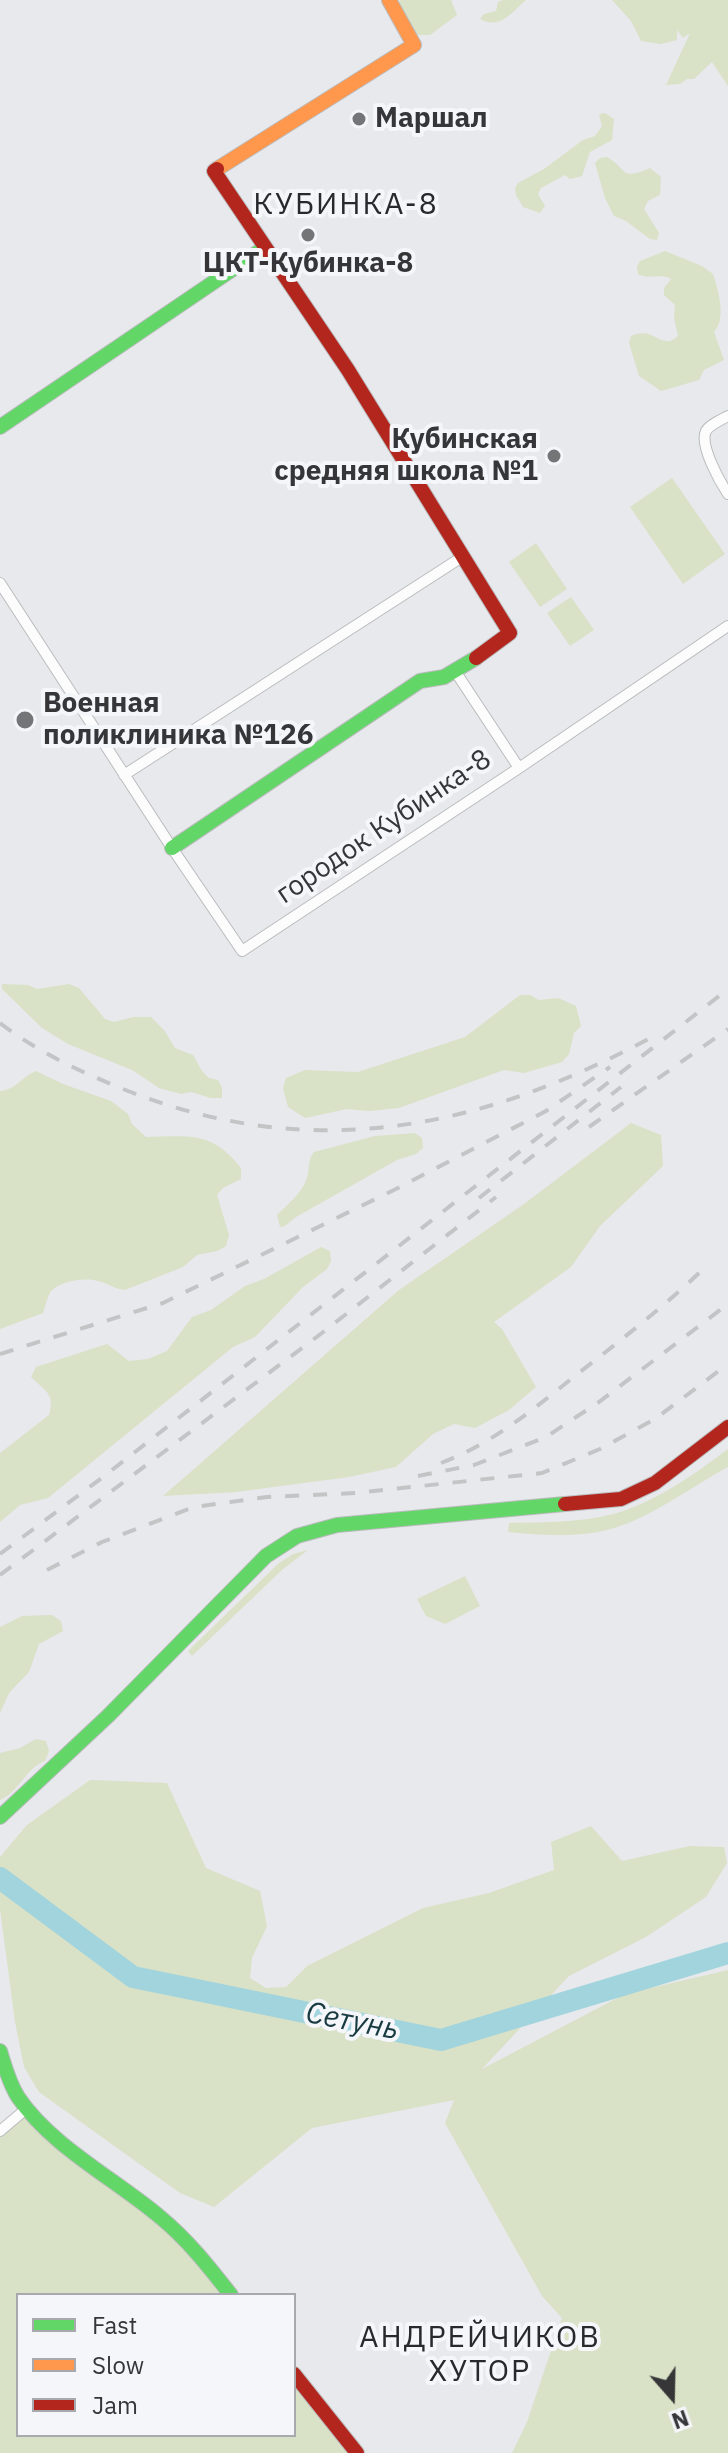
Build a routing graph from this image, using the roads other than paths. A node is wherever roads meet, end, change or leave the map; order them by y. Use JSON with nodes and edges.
{"nodes":[{"id":1,"x":389,"y":0,"type":"edge"},
{"id":2,"x":264,"y":248,"type":"junction"},
{"id":3,"x":728,"y":416,"type":"edge"},
{"id":4,"x":0,"y":427,"type":"edge"},
{"id":5,"x":728,"y":494,"type":"edge"},
{"id":6,"x":462,"y":557,"type":"junction"},
{"id":7,"x":0,"y":583,"type":"edge"},
{"id":8,"x":728,"y":626,"type":"edge"},
{"id":9,"x":455,"y":671,"type":"junction"},
{"id":10,"x":519,"y":768,"type":"junction"},
{"id":11,"x":124,"y":775,"type":"junction"},
{"id":12,"x":172,"y":848,"type":"junction"},
{"id":13,"x":728,"y":1427,"type":"edge"},
{"id":14,"x":0,"y":1817,"type":"edge"},
{"id":15,"x":0,"y":2051,"type":"edge"},
{"id":16,"x":26,"y":2109,"type":"junction"},
{"id":17,"x":0,"y":2131,"type":"edge"},
{"id":18,"x":229,"y":2293,"type":"edge"},
{"id":19,"x":296,"y":2377,"type":"edge"},
{"id":20,"x":357,"y":2453,"type":"edge"}],
"edges":[{"from":1,"to":2,"type":"street"},
{"from":2,"to":4,"type":"street"},
{"from":2,"to":6,"type":"street"},
{"from":3,"to":5,"type":"street"},
{"from":6,"to":9,"type":"street"},
{"from":6,"to":11,"type":"street"},
{"from":7,"to":11,"type":"street","name":"городок Кубинка-8"},
{"from":8,"to":10,"type":"street","name":"городок Кубинка-8"},
{"from":9,"to":10,"type":"street"},
{"from":9,"to":12,"type":"street"},
{"from":10,"to":12,"type":"street","name":"городок Кубинка-8"},
{"from":11,"to":12,"type":"street","name":"городок Кубинка-8"},
{"from":13,"to":14,"type":"street"},
{"from":15,"to":16,"type":"street"},
{"from":16,"to":17,"type":"street"},
{"from":16,"to":18,"type":"street"},
{"from":19,"to":20,"type":"street"}]}
